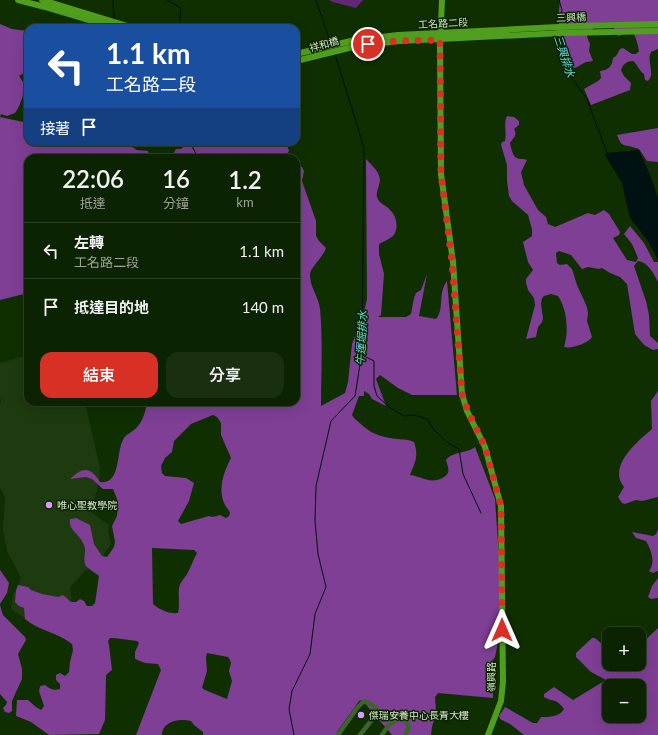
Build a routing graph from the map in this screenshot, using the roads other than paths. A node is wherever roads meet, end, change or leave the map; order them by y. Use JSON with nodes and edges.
{"nodes":[{"id":1,"x":18,"y":0,"type":"edge"},
{"id":2,"x":42,"y":0,"type":"edge"},
{"id":3,"x":442,"y":0,"type":"edge"},
{"id":4,"x":90,"y":17,"type":"junction"},
{"id":5,"x":107,"y":24,"type":"edge"},
{"id":6,"x":118,"y":24,"type":"edge"},
{"id":7,"x":658,"y":24,"type":"edge"},
{"id":8,"x":610,"y":29,"type":"junction"},
{"id":9,"x":658,"y":31,"type":"edge"},
{"id":10,"x":533,"y":32,"type":"joint"},
{"id":11,"x":440,"y":36,"type":"junction"},
{"id":12,"x":356,"y":43,"type":"junction"},
{"id":13,"x":300,"y":53,"type":"edge"},
{"id":14,"x":300,"y":60,"type":"edge"},
{"id":15,"x":338,"y":735,"type":"edge"},
{"id":16,"x":360,"y":735,"type":"edge"},
{"id":17,"x":382,"y":735,"type":"edge"},
{"id":18,"x":405,"y":735,"type":"edge"},
{"id":19,"x":488,"y":735,"type":"edge"}],
"edges":[{"from":1,"to":4,"type":"main road"},
{"from":2,"to":4,"type":"main road"},
{"from":3,"to":11,"type":"main road","name":"嶺興路"},
{"from":4,"to":5,"type":"main road"},
{"from":4,"to":6,"type":"main road"},
{"from":7,"to":8,"type":"main road"},
{"from":8,"to":9,"type":"main road"},
{"from":8,"to":10,"type":"main road","name":"三興橋"},
{"from":10,"to":11,"type":"main road","name":"工名路二段"},
{"from":11,"to":12,"type":"main road","name":"工名路二段"},
{"from":11,"to":19,"type":"main road","name":"嶺興路"},
{"from":12,"to":13,"type":"main road","name":"祥和橋"},
{"from":12,"to":14,"type":"main road","name":"祥和橋"},
{"from":15,"to":16,"type":"street"},
{"from":17,"to":18,"type":"street"}]}
